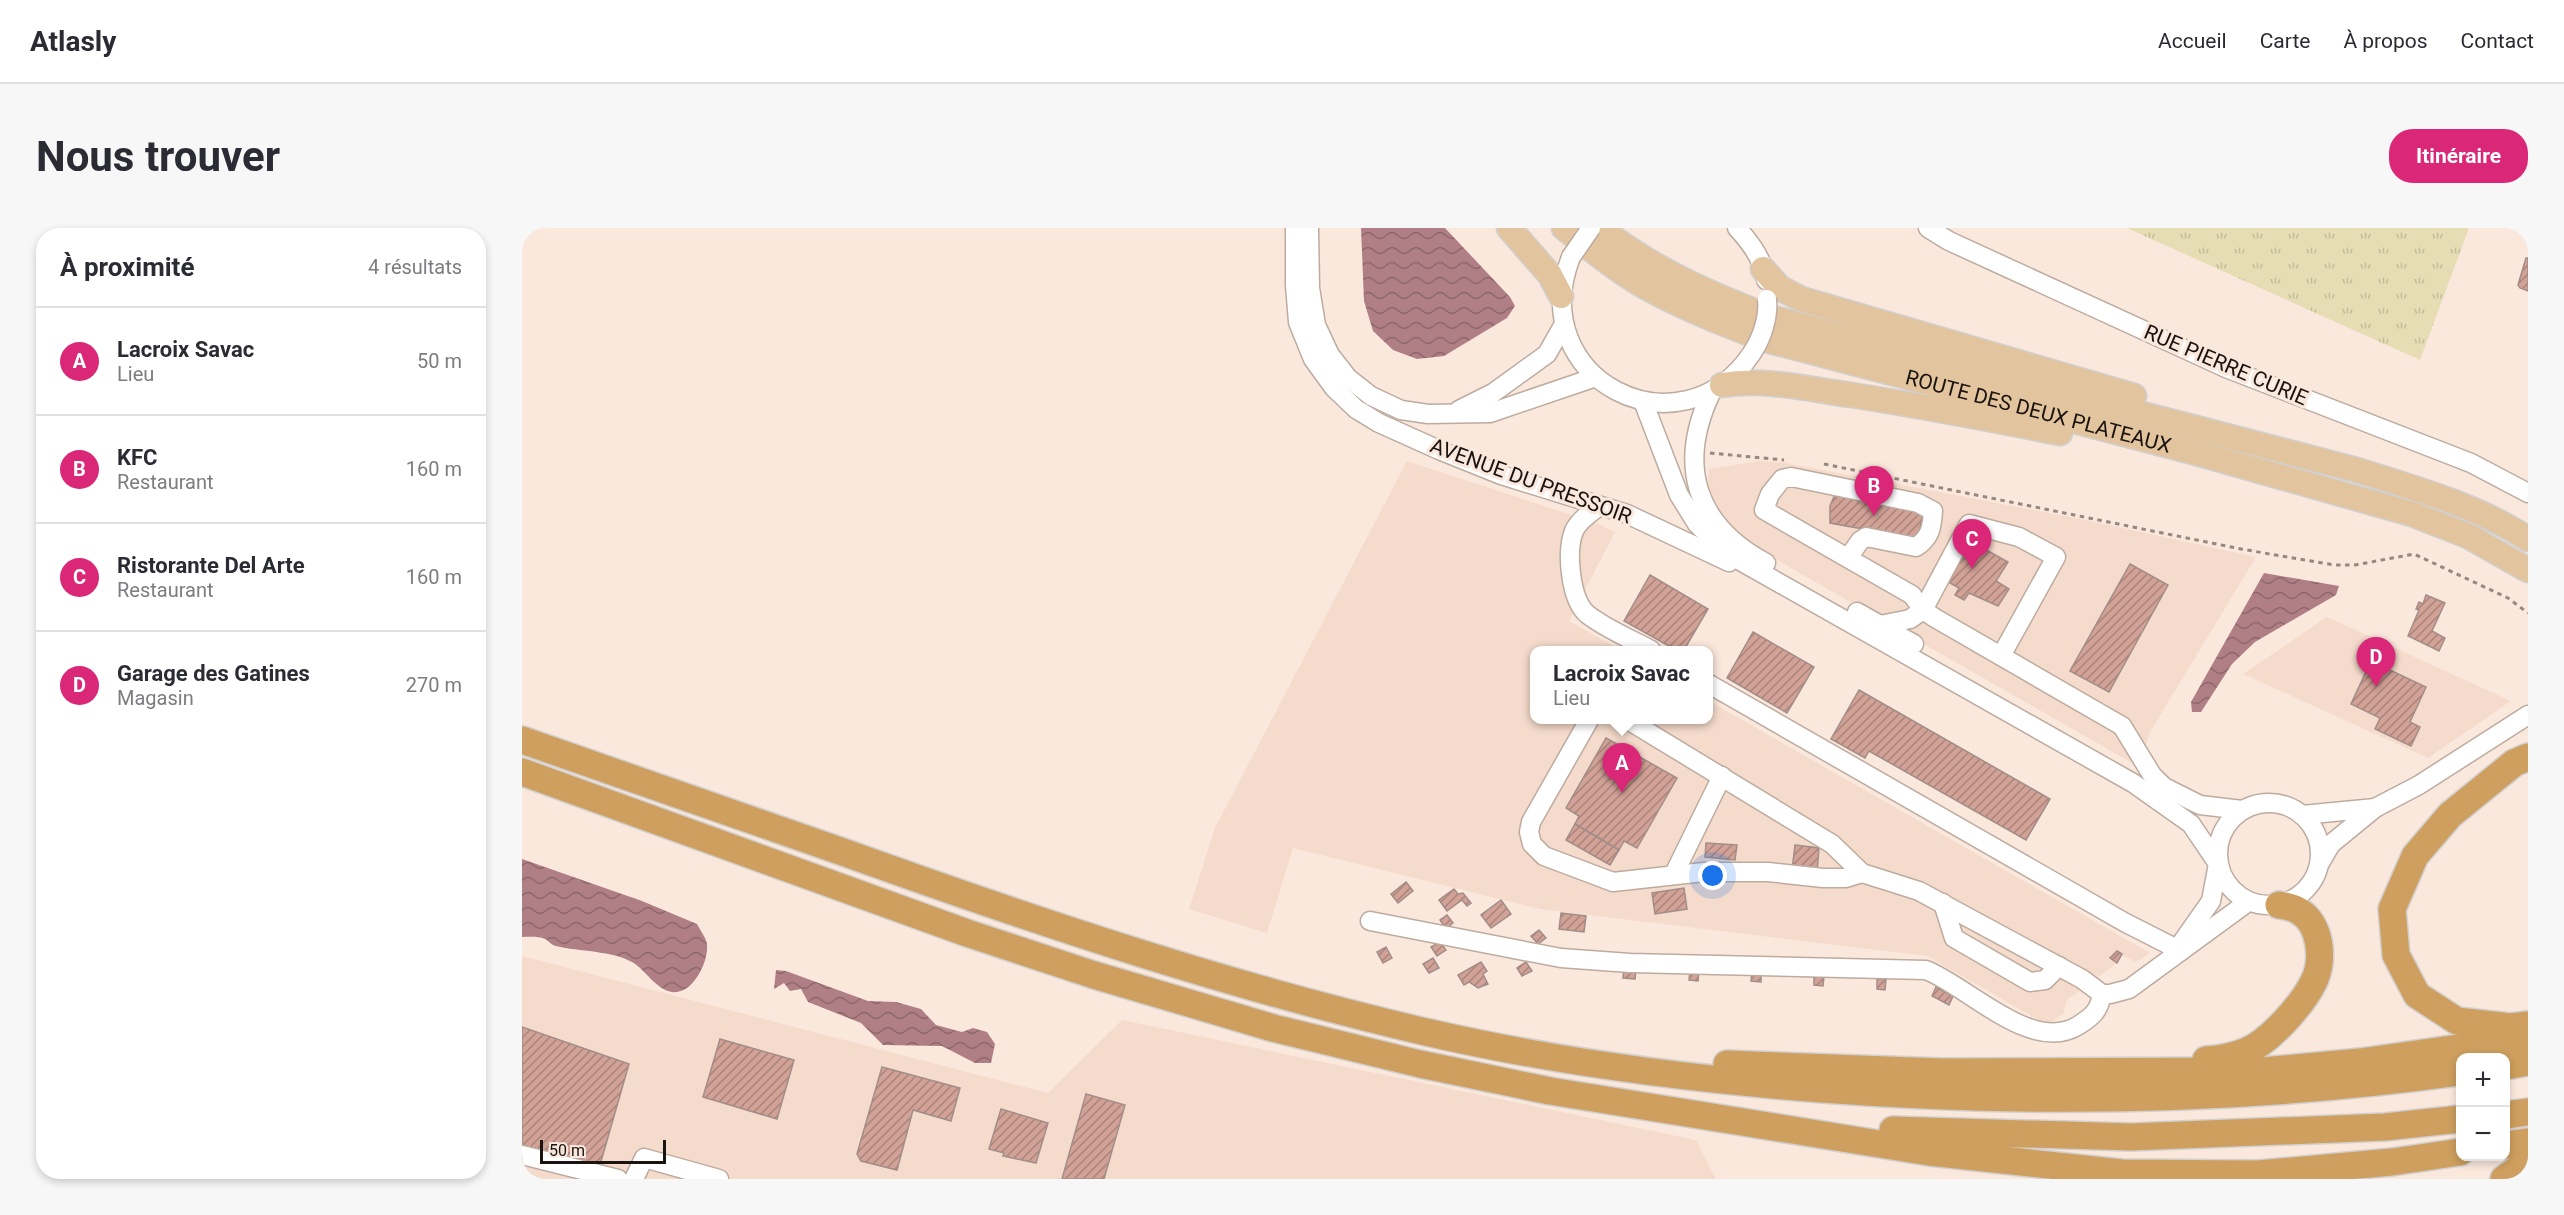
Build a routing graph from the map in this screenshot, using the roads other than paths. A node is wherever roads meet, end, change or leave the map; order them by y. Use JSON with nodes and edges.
{"nodes":[{"id":1,"x":1295,"y":228,"type":"edge"},
{"id":2,"x":1309,"y":228,"type":"edge"},
{"id":3,"x":1509,"y":228,"type":"edge"},
{"id":4,"x":1564,"y":228,"type":"edge"},
{"id":5,"x":1591,"y":228,"type":"edge"},
{"id":6,"x":1600,"y":228,"type":"edge"},
{"id":7,"x":1737,"y":228,"type":"edge"},
{"id":8,"x":1928,"y":228,"type":"edge"},
{"id":9,"x":1748,"y":235,"type":"edge"},
{"id":10,"x":1763,"y":269,"type":"junction"},
{"id":11,"x":1562,"y":296,"type":"junction"},
{"id":12,"x":1564,"y":324,"type":"junction"},
{"id":13,"x":1596,"y":377,"type":"junction"},
{"id":14,"x":1717,"y":389,"type":"junction"},
{"id":15,"x":1643,"y":402,"type":"junction"},
{"id":16,"x":1455,"y":412,"type":"junction"},
{"id":17,"x":2528,"y":493,"type":"edge"},
{"id":18,"x":1600,"y":506,"type":"junction"},
{"id":19,"x":2392,"y":508,"type":"junction"},
{"id":20,"x":2528,"y":526,"type":"edge"},
{"id":21,"x":2528,"y":539,"type":"edge"},
{"id":22,"x":1848,"y":558,"type":"junction"},
{"id":23,"x":2528,"y":570,"type":"edge"},
{"id":24,"x":1791,"y":589,"type":"junction"},
{"id":25,"x":1923,"y":610,"type":"junction"},
{"id":26,"x":1880,"y":625,"type":"junction"},
{"id":27,"x":1642,"y":646,"type":"edge"},
{"id":28,"x":2001,"y":656,"type":"junction"},
{"id":29,"x":1713,"y":686,"type":"edge"},
{"id":30,"x":2528,"y":715,"type":"edge"},
{"id":31,"x":1586,"y":724,"type":"edge"},
{"id":32,"x":1635,"y":724,"type":"edge"},
{"id":33,"x":529,"y":740,"type":"edge"},
{"id":34,"x":2528,"y":757,"type":"edge"},
{"id":35,"x":522,"y":772,"type":"edge"},
{"id":36,"x":1722,"y":776,"type":"junction"},
{"id":37,"x":2167,"y":790,"type":"junction"},
{"id":38,"x":2375,"y":808,"type":"junction"},
{"id":39,"x":2242,"y":810,"type":"junction"},
{"id":40,"x":2302,"y":815,"type":"junction"},
{"id":41,"x":2320,"y":863,"type":"junction"},
{"id":42,"x":2218,"y":864,"type":"junction"},
{"id":43,"x":1862,"y":873,"type":"junction"},
{"id":44,"x":1674,"y":874,"type":"junction"},
{"id":45,"x":2248,"y":902,"type":"junction"},
{"id":46,"x":1943,"y":903,"type":"junction"},
{"id":47,"x":2279,"y":905,"type":"junction"},
{"id":48,"x":1370,"y":921,"type":"dead end"},
{"id":49,"x":2176,"y":953,"type":"junction"},
{"id":50,"x":2059,"y":966,"type":"junction"},
{"id":51,"x":2102,"y":994,"type":"junction"},
{"id":52,"x":2528,"y":1025,"type":"edge"},
{"id":53,"x":2528,"y":1038,"type":"edge"},
{"id":54,"x":2528,"y":1062,"type":"edge"},
{"id":55,"x":1600,"y":1065,"type":"junction"},
{"id":56,"x":2510,"y":1065,"type":"edge"},
{"id":57,"x":2032,"y":1073,"type":"junction"},
{"id":58,"x":2456,"y":1073,"type":"edge"},
{"id":59,"x":2528,"y":1112,"type":"edge"},
{"id":60,"x":2510,"y":1114,"type":"edge"},
{"id":61,"x":1721,"y":1119,"type":"junction"},
{"id":62,"x":2456,"y":1119,"type":"edge"},
{"id":63,"x":2528,"y":1142,"type":"edge"},
{"id":64,"x":2510,"y":1144,"type":"edge"},
{"id":65,"x":2456,"y":1153,"type":"edge"},
{"id":66,"x":522,"y":1155,"type":"edge"},
{"id":67,"x":2528,"y":1162,"type":"edge"},
{"id":68,"x":2253,"y":1174,"type":"junction"},
{"id":69,"x":618,"y":1179,"type":"edge"},
{"id":70,"x":634,"y":1179,"type":"edge"},
{"id":71,"x":718,"y":1179,"type":"edge"},
{"id":72,"x":2214,"y":1179,"type":"edge"},
{"id":73,"x":2504,"y":1179,"type":"edge"}],
"edges":[{"from":1,"to":18,"type":"street","name":"AVENUE DU PRESSOIR"},
{"from":2,"to":16,"type":"street","name":"AVENUE DU PRESSOIR"},
{"from":3,"to":11,"type":"main road"},
{"from":4,"to":19,"type":"main road","name":"ROUTE DES DEUX PLATEAUX"},
{"from":5,"to":11,"type":"street","bridge":true},
{"from":6,"to":21,"type":"main road","name":"ROUTE DES DEUX PLATEAUX"},
{"from":7,"to":9,"type":"street"},
{"from":8,"to":17,"type":"street","name":"RUE PIERRE CURIE"},
{"from":9,"to":10,"type":"street"},
{"from":10,"to":14,"type":"street","bridge":true},
{"from":10,"to":20,"type":"main road"},
{"from":11,"to":12,"type":"street"},
{"from":12,"to":13,"type":"street"},
{"from":12,"to":16,"type":"street"},
{"from":13,"to":15,"type":"street"},
{"from":13,"to":16,"type":"street","name":"AVENUE DU PRESSOIR"},
{"from":14,"to":15,"type":"street"},
{"from":14,"to":19,"type":"main road"},
{"from":14,"to":26,"type":"street"},
{"from":15,"to":24,"type":"street"},
{"from":18,"to":24,"type":"street","name":"AVENUE DU PRESSOIR"},
{"from":18,"to":27,"type":"street"},
{"from":19,"to":23,"type":"main road","name":"ROUTE DES DEUX PLATEAUX"},
{"from":22,"to":22,"type":"street"},
{"from":22,"to":25,"type":"street"},
{"from":24,"to":42,"type":"street"},
{"from":25,"to":26,"type":"street"},
{"from":25,"to":28,"type":"street"},
{"from":25,"to":28,"type":"street"},
{"from":26,"to":37,"type":"street"},
{"from":28,"to":37,"type":"street"},
{"from":29,"to":49,"type":"street"},
{"from":30,"to":38,"type":"street"},
{"from":31,"to":44,"type":"street"},
{"from":32,"to":36,"type":"street"},
{"from":33,"to":55,"type":"highway"},
{"from":34,"to":52,"type":"highway"},
{"from":35,"to":61,"type":"highway"},
{"from":36,"to":43,"type":"street"},
{"from":36,"to":44,"type":"street"},
{"from":37,"to":39,"type":"street"},
{"from":38,"to":40,"type":"street"},
{"from":38,"to":41,"type":"street"},
{"from":39,"to":40,"type":"street"},
{"from":39,"to":42,"type":"street"},
{"from":40,"to":41,"type":"street"},
{"from":41,"to":47,"type":"street"},
{"from":42,"to":45,"type":"street"},
{"from":42,"to":49,"type":"street"},
{"from":43,"to":44,"type":"street"},
{"from":43,"to":46,"type":"street"},
{"from":45,"to":47,"type":"street"},
{"from":45,"to":49,"type":"street"},
{"from":46,"to":50,"type":"street"},
{"from":46,"to":50,"type":"street"},
{"from":47,"to":57,"type":"highway"},
{"from":48,"to":51,"type":"street"},
{"from":49,"to":51,"type":"street"},
{"from":50,"to":51,"type":"street"},
{"from":53,"to":57,"type":"highway"},
{"from":54,"to":56,"type":"highway"},
{"from":55,"to":57,"type":"highway"},
{"from":55,"to":58,"type":"highway"},
{"from":59,"to":60,"type":"highway"},
{"from":61,"to":62,"type":"highway"},
{"from":61,"to":68,"type":"highway"},
{"from":63,"to":64,"type":"highway"},
{"from":65,"to":68,"type":"highway"},
{"from":66,"to":69,"type":"street"},
{"from":67,"to":73,"type":"highway"},
{"from":68,"to":72,"type":"highway"},
{"from":70,"to":71,"type":"street"}]}
